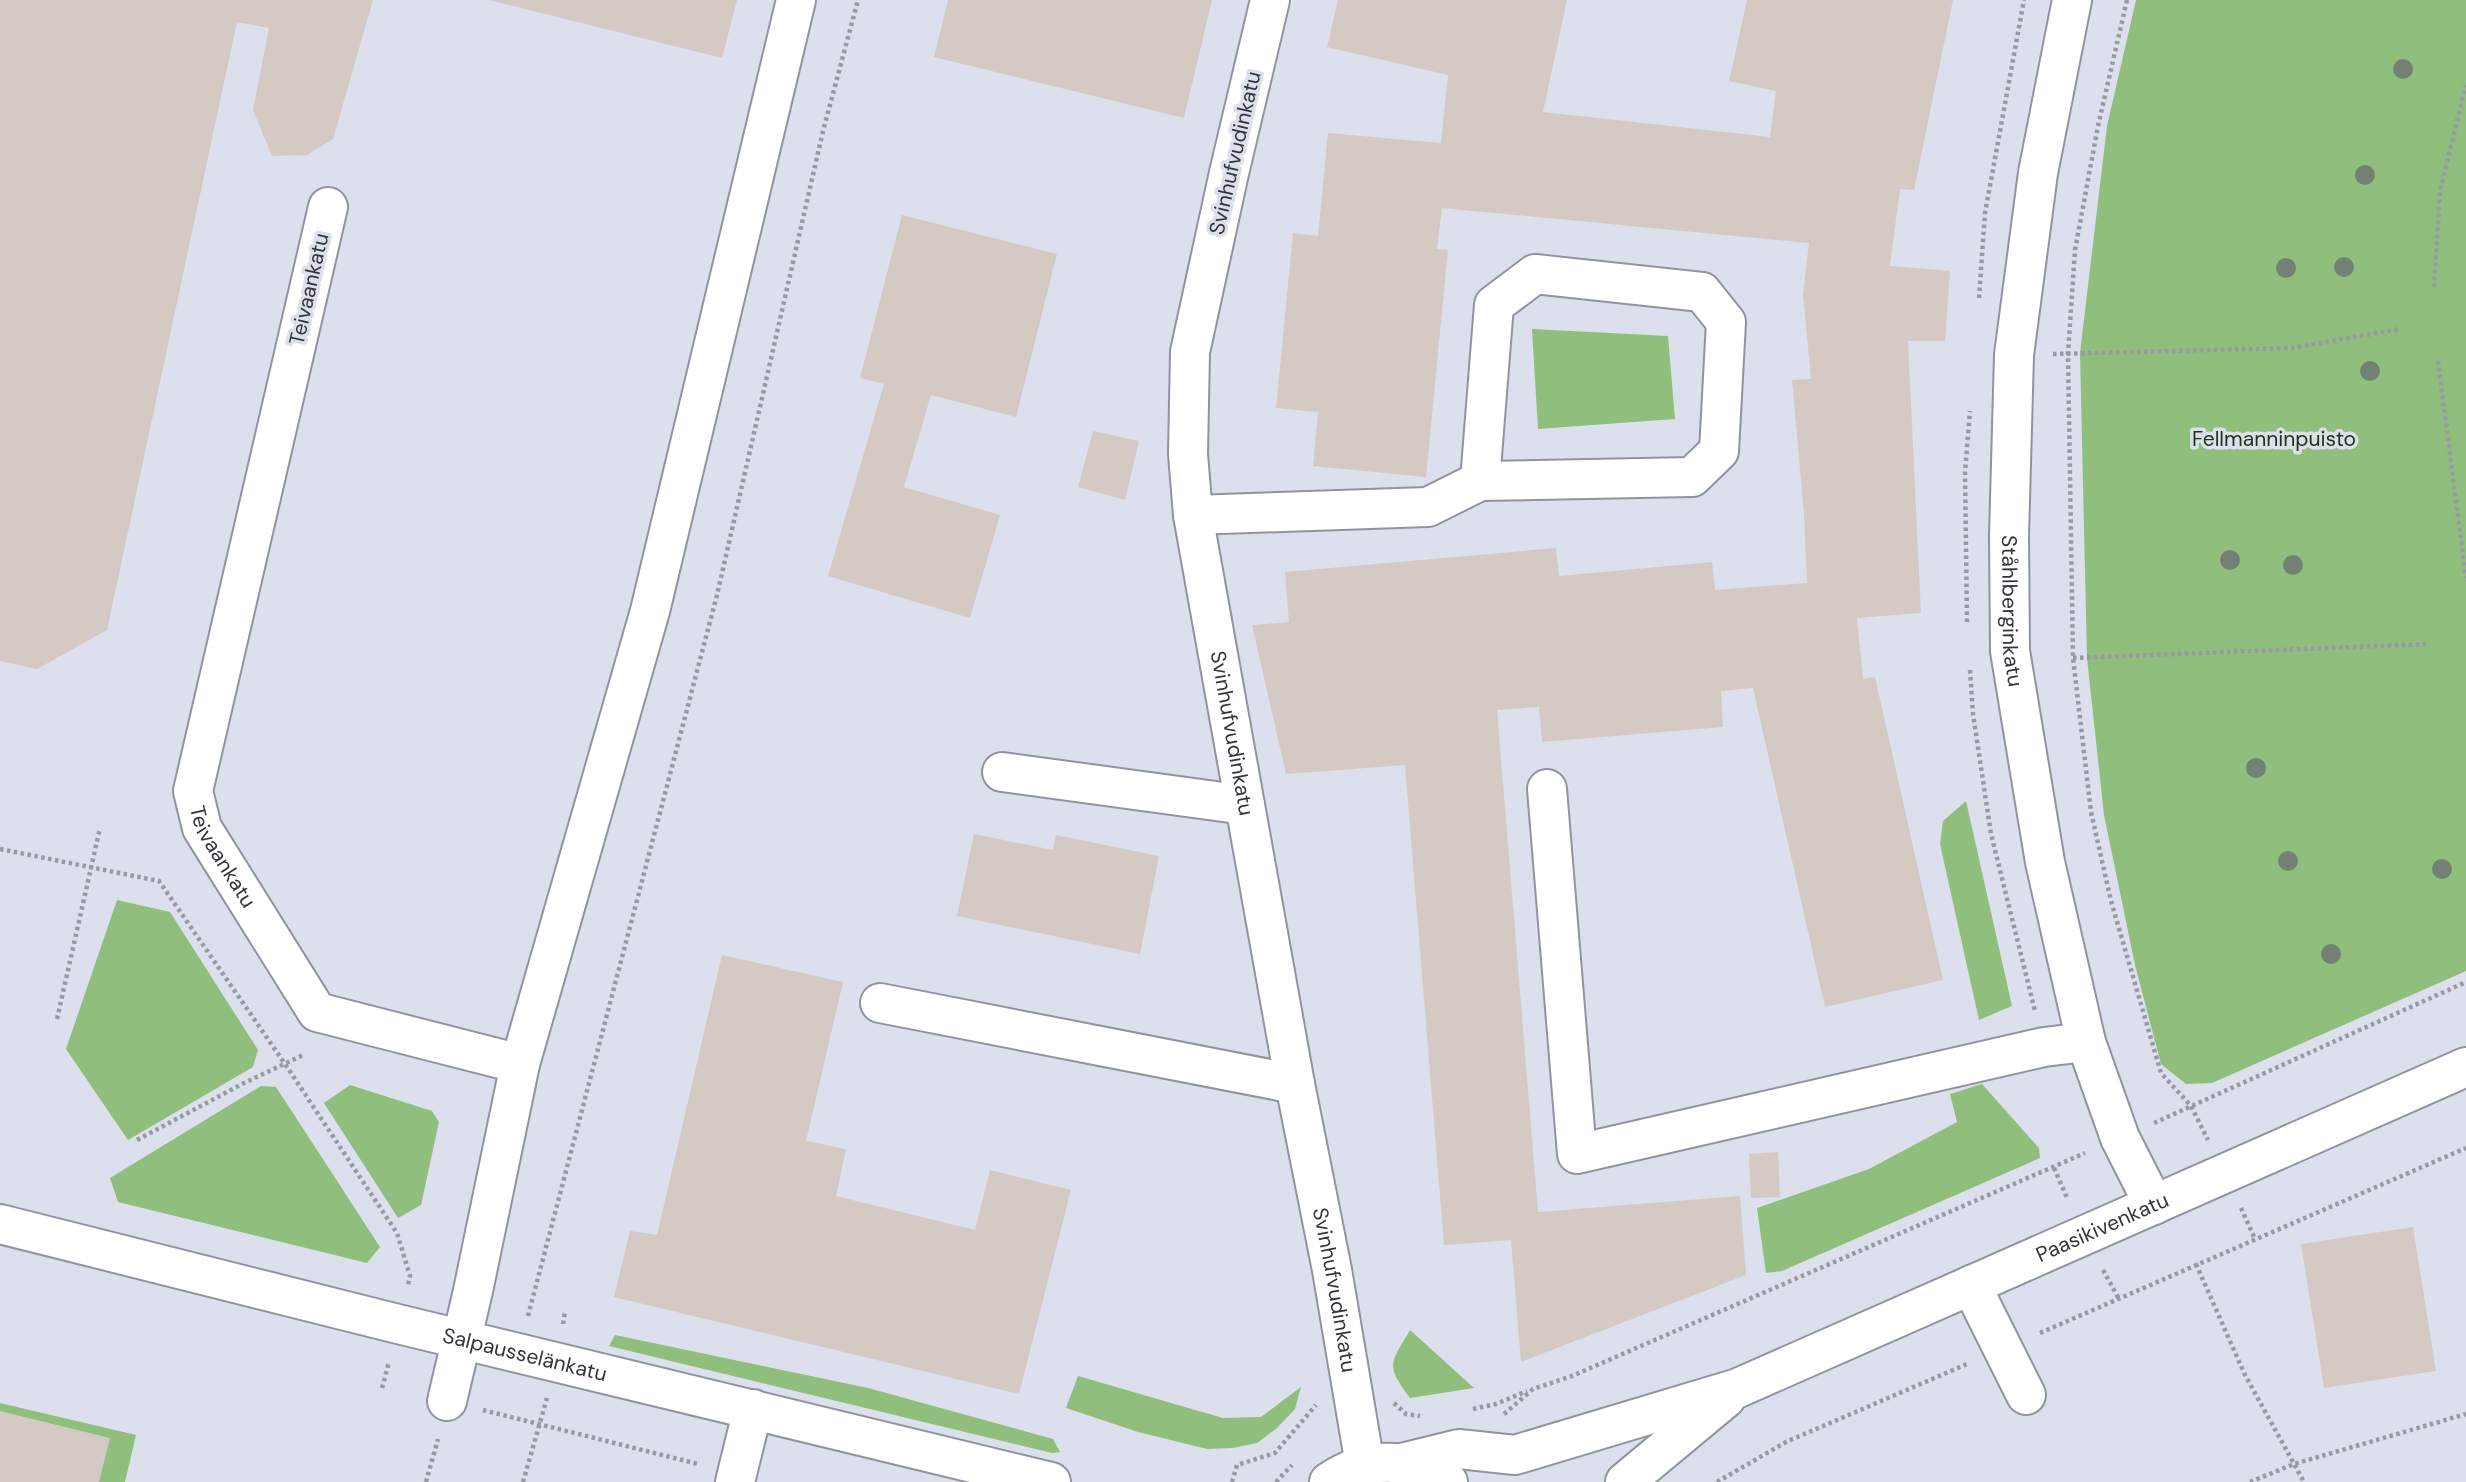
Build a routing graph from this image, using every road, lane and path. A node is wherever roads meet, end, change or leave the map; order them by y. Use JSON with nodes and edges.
{"nodes":[{"id":1,"x":796,"y":0,"type":"edge"},
{"id":2,"x":858,"y":0,"type":"edge"},
{"id":3,"x":1270,"y":0,"type":"edge"},
{"id":4,"x":2072,"y":0,"type":"edge"},
{"id":5,"x":2127,"y":0,"type":"edge"},
{"id":6,"x":2466,"y":85,"type":"edge"},
{"id":7,"x":328,"y":207,"type":"dead end"},
{"id":8,"x":2434,"y":287,"type":"dead end"},
{"id":9,"x":2400,"y":329,"type":"dead end"},
{"id":10,"x":2068,"y":353,"type":"junction"},
{"id":11,"x":2438,"y":361,"type":"dead end"},
{"id":12,"x":1480,"y":481,"type":"junction"},
{"id":13,"x":1193,"y":515,"type":"junction"},
{"id":14,"x":2466,"y":578,"type":"edge"},
{"id":15,"x":2430,"y":644,"type":"dead end"},
{"id":16,"x":2073,"y":658,"type":"junction"},
{"id":17,"x":1002,"y":772,"type":"dead end"},
{"id":18,"x":1547,"y":789,"type":"dead end"},
{"id":19,"x":1245,"y":805,"type":"junction"},
{"id":20,"x":100,"y":828,"type":"dead end"},
{"id":21,"x":0,"y":849,"type":"edge"},
{"id":22,"x":91,"y":867,"type":"junction"},
{"id":23,"x":2466,"y":982,"type":"edge"},
{"id":24,"x":880,"y":1003,"type":"dead end"},
{"id":25,"x":57,"y":1019,"type":"dead end"},
{"id":26,"x":2086,"y":1042,"type":"junction"},
{"id":27,"x":304,"y":1054,"type":"dead end"},
{"id":28,"x":285,"y":1064,"type":"junction"},
{"id":29,"x":520,"y":1064,"type":"junction"},
{"id":30,"x":2466,"y":1067,"type":"edge"},
{"id":31,"x":1295,"y":1084,"type":"junction"},
{"id":32,"x":2191,"y":1106,"type":"junction"},
{"id":33,"x":2120,"y":1138,"type":"junction"},
{"id":34,"x":137,"y":1140,"type":"dead end"},
{"id":35,"x":2466,"y":1148,"type":"edge"},
{"id":36,"x":2225,"y":1174,"type":"junction"},
{"id":37,"x":2154,"y":1205,"type":"junction"},
{"id":38,"x":0,"y":1224,"type":"edge"},
{"id":39,"x":2255,"y":1239,"type":"junction"},
{"id":40,"x":2196,"y":1264,"type":"junction"},
{"id":41,"x":1971,"y":1286,"type":"junction"},
{"id":42,"x":398,"y":1324,"type":"junction"},
{"id":43,"x":462,"y":1339,"type":"junction"},
{"id":44,"x":2004,"y":1349,"type":"junction"},
{"id":45,"x":519,"y":1353,"type":"junction"},
{"id":46,"x":383,"y":1388,"type":"dead end"},
{"id":47,"x":1738,"y":1388,"type":"junction"},
{"id":48,"x":2026,"y":1395,"type":"dead end"},
{"id":49,"x":447,"y":1401,"type":"joint"},
{"id":50,"x":1496,"y":1404,"type":"dead end"},
{"id":51,"x":753,"y":1409,"type":"junction"},
{"id":52,"x":2466,"y":1414,"type":"edge"},
{"id":53,"x":540,"y":1425,"type":"junction"},
{"id":54,"x":1402,"y":1463,"type":"junction"},
{"id":55,"x":2294,"y":1464,"type":"junction"},
{"id":56,"x":1237,"y":1465,"type":"dead end"},
{"id":57,"x":1365,"y":1465,"type":"junction"},
{"id":58,"x":736,"y":1478,"type":"edge"},
{"id":59,"x":523,"y":1482,"type":"edge"},
{"id":60,"x":1051,"y":1482,"type":"edge"},
{"id":61,"x":1232,"y":1482,"type":"edge"},
{"id":62,"x":1329,"y":1482,"type":"edge"},
{"id":63,"x":1448,"y":1482,"type":"edge"},
{"id":64,"x":1625,"y":1482,"type":"edge"},
{"id":65,"x":1717,"y":1482,"type":"edge"},
{"id":66,"x":2250,"y":1482,"type":"edge"},
{"id":67,"x":2304,"y":1482,"type":"edge"}],
"edges":[{"from":1,"to":29,"type":"street"},
{"from":2,"to":45,"type":"path"},
{"from":3,"to":13,"type":"street","name":"Svinhufvudinkatu"},
{"from":4,"to":26,"type":"street","name":"Ståhlberginkatu"},
{"from":5,"to":10,"type":"path"},
{"from":6,"to":8,"type":"path"},
{"from":7,"to":29,"type":"street","name":"Teivaankatu"},
{"from":9,"to":10,"type":"path"},
{"from":10,"to":16,"type":"path"},
{"from":11,"to":14,"type":"path"},
{"from":12,"to":12,"type":"street"},
{"from":12,"to":13,"type":"street"},
{"from":13,"to":19,"type":"street","name":"Svinhufvudinkatu"},
{"from":15,"to":16,"type":"path"},
{"from":16,"to":32,"type":"path"},
{"from":17,"to":19,"type":"street"},
{"from":18,"to":26,"type":"street"},
{"from":19,"to":31,"type":"street","name":"Svinhufvudinkatu"},
{"from":20,"to":22,"type":"path"},
{"from":21,"to":22,"type":"path"},
{"from":22,"to":25,"type":"path"},
{"from":22,"to":28,"type":"path"},
{"from":23,"to":32,"type":"path"},
{"from":24,"to":31,"type":"street"},
{"from":26,"to":33,"type":"street","name":"Ståhlberginkatu"},
{"from":27,"to":28,"type":"path"},
{"from":28,"to":34,"type":"path"},
{"from":28,"to":42,"type":"path"},
{"from":29,"to":43,"type":"street"},
{"from":30,"to":36,"type":"street","name":"Paasikivenkatu"},
{"from":31,"to":57,"type":"street","name":"Svinhufvudinkatu"},
{"from":32,"to":33,"type":"path"},
{"from":32,"to":36,"type":"path"},
{"from":33,"to":37,"type":"street","name":"Ståhlberginkatu"},
{"from":33,"to":50,"type":"path"},
{"from":35,"to":39,"type":"path"},
{"from":36,"to":37,"type":"street","name":"Paasikivenkatu"},
{"from":36,"to":39,"type":"path"},
{"from":37,"to":41,"type":"street","name":"Paasikivenkatu"},
{"from":38,"to":42,"type":"street","name":"Salpausselänkatu"},
{"from":39,"to":40,"type":"path"},
{"from":40,"to":44,"type":"path"},
{"from":40,"to":55,"type":"path"},
{"from":41,"to":44,"type":"street"},
{"from":41,"to":47,"type":"street","name":"Paasikivenkatu"},
{"from":42,"to":43,"type":"street","name":"Salpausselänkatu"},
{"from":42,"to":46,"type":"path"},
{"from":43,"to":45,"type":"street","name":"Salpausselänkatu"},
{"from":43,"to":49,"type":"street"},
{"from":44,"to":48,"type":"street"},
{"from":44,"to":65,"type":"path"},
{"from":45,"to":51,"type":"street","name":"Salpausselänkatu"},
{"from":47,"to":54,"type":"street","name":"Paasikivenkatu"},
{"from":47,"to":64,"type":"street","name":"Paasikivenkatu"},
{"from":49,"to":53,"type":"path"},
{"from":51,"to":58,"type":"street"},
{"from":51,"to":60,"type":"street","name":"Salpausselänkatu"},
{"from":52,"to":55,"type":"path"},
{"from":53,"to":58,"type":"path"},
{"from":53,"to":59,"type":"path"},
{"from":54,"to":57,"type":"street"},
{"from":54,"to":63,"type":"street"},
{"from":55,"to":66,"type":"path"},
{"from":55,"to":67,"type":"path"},
{"from":56,"to":61,"type":"path"},
{"from":57,"to":62,"type":"street"}]}
